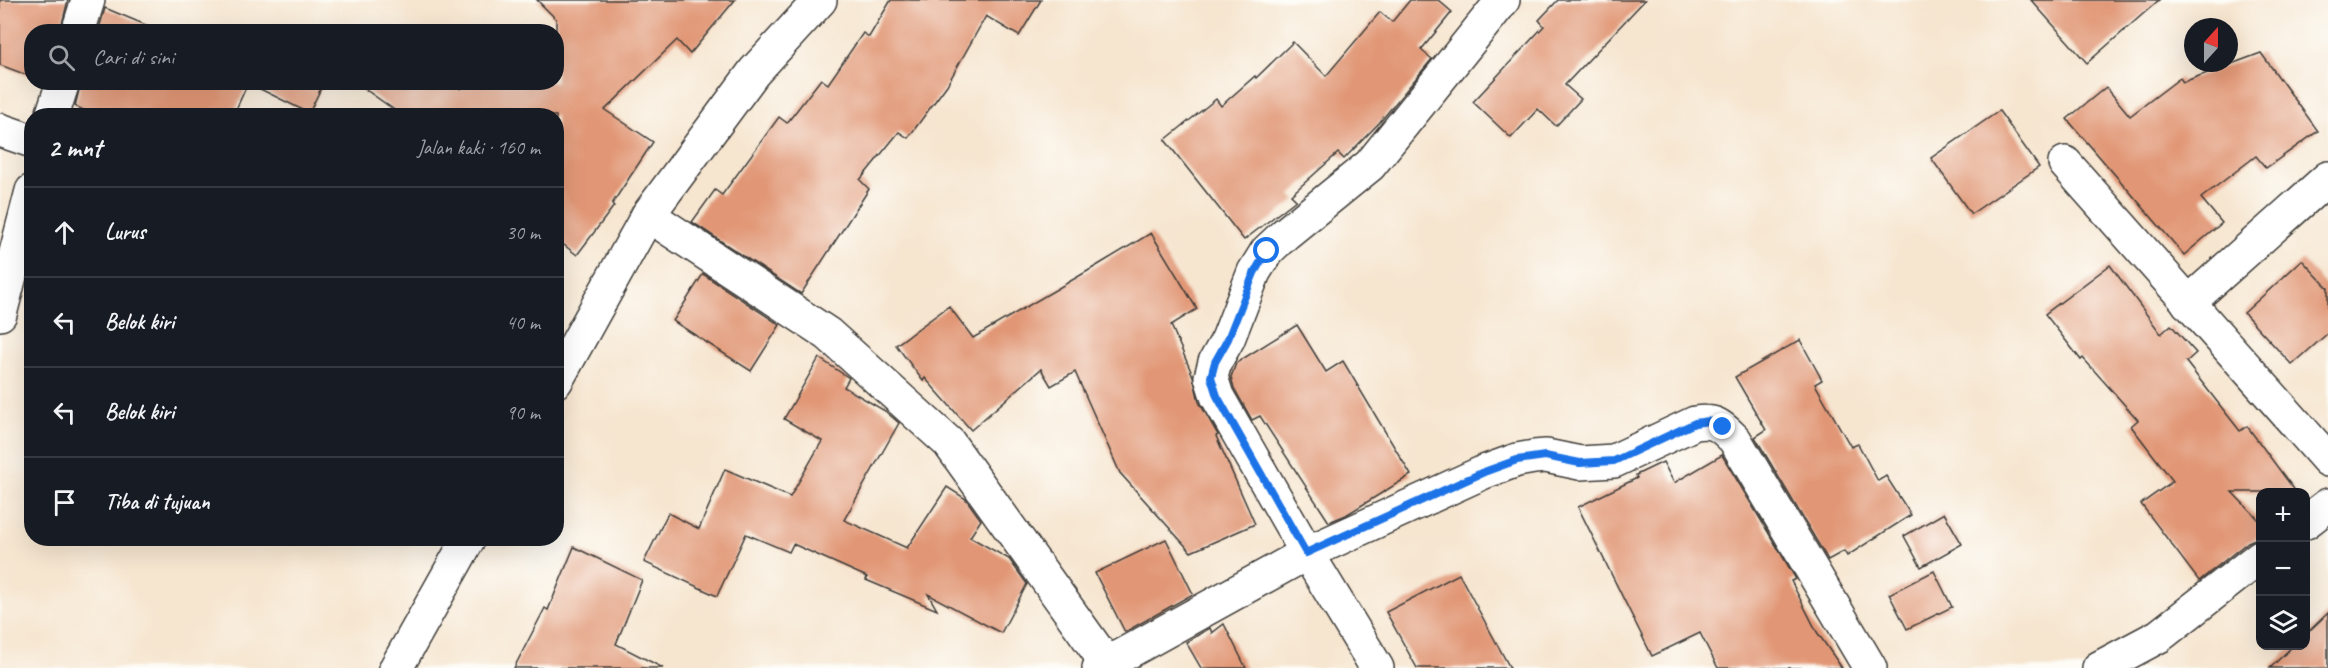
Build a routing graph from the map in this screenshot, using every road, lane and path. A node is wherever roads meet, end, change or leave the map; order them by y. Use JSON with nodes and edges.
{"nodes":[{"id":1,"x":88,"y":0,"type":"edge"},
{"id":2,"x":819,"y":0,"type":"edge"},
{"id":3,"x":1495,"y":3,"type":"edge"},
{"id":4,"x":80,"y":24,"type":"edge"},
{"id":5,"x":60,"y":90,"type":"edge"},
{"id":6,"x":55,"y":108,"type":"edge"},
{"id":7,"x":0,"y":130,"type":"edge"},
{"id":8,"x":24,"y":138,"type":"edge"},
{"id":9,"x":2064,"y":163,"type":"dead end"},
{"id":10,"x":2328,"y":178,"type":"edge"},
{"id":11,"x":648,"y":215,"type":"junction"},
{"id":12,"x":24,"y":222,"type":"edge"},
{"id":13,"x":2188,"y":303,"type":"junction"},
{"id":14,"x":0,"y":314,"type":"edge"},
{"id":15,"x":564,"y":367,"type":"edge"},
{"id":16,"x":2328,"y":460,"type":"edge"},
{"id":17,"x":2328,"y":504,"type":"edge"},
{"id":18,"x":2310,"y":519,"type":"edge"},
{"id":19,"x":465,"y":546,"type":"edge"},
{"id":20,"x":1306,"y":553,"type":"junction"},
{"id":21,"x":2256,"y":560,"type":"edge"},
{"id":22,"x":1105,"y":666,"type":"edge"},
{"id":23,"x":396,"y":668,"type":"edge"},
{"id":24,"x":1377,"y":668,"type":"edge"},
{"id":25,"x":1870,"y":668,"type":"edge"},
{"id":26,"x":2099,"y":668,"type":"edge"}],
"edges":[{"from":1,"to":4,"type":"street"},
{"from":2,"to":11,"type":"street"},
{"from":3,"to":20,"type":"street"},
{"from":5,"to":6,"type":"street"},
{"from":7,"to":8,"type":"street"},
{"from":9,"to":13,"type":"street"},
{"from":10,"to":13,"type":"street"},
{"from":11,"to":15,"type":"street"},
{"from":11,"to":22,"type":"street"},
{"from":12,"to":14,"type":"street"},
{"from":13,"to":16,"type":"street"},
{"from":17,"to":18,"type":"street"},
{"from":19,"to":23,"type":"street"},
{"from":20,"to":22,"type":"street"},
{"from":20,"to":24,"type":"street"},
{"from":20,"to":25,"type":"street"},
{"from":21,"to":26,"type":"street"}]}
